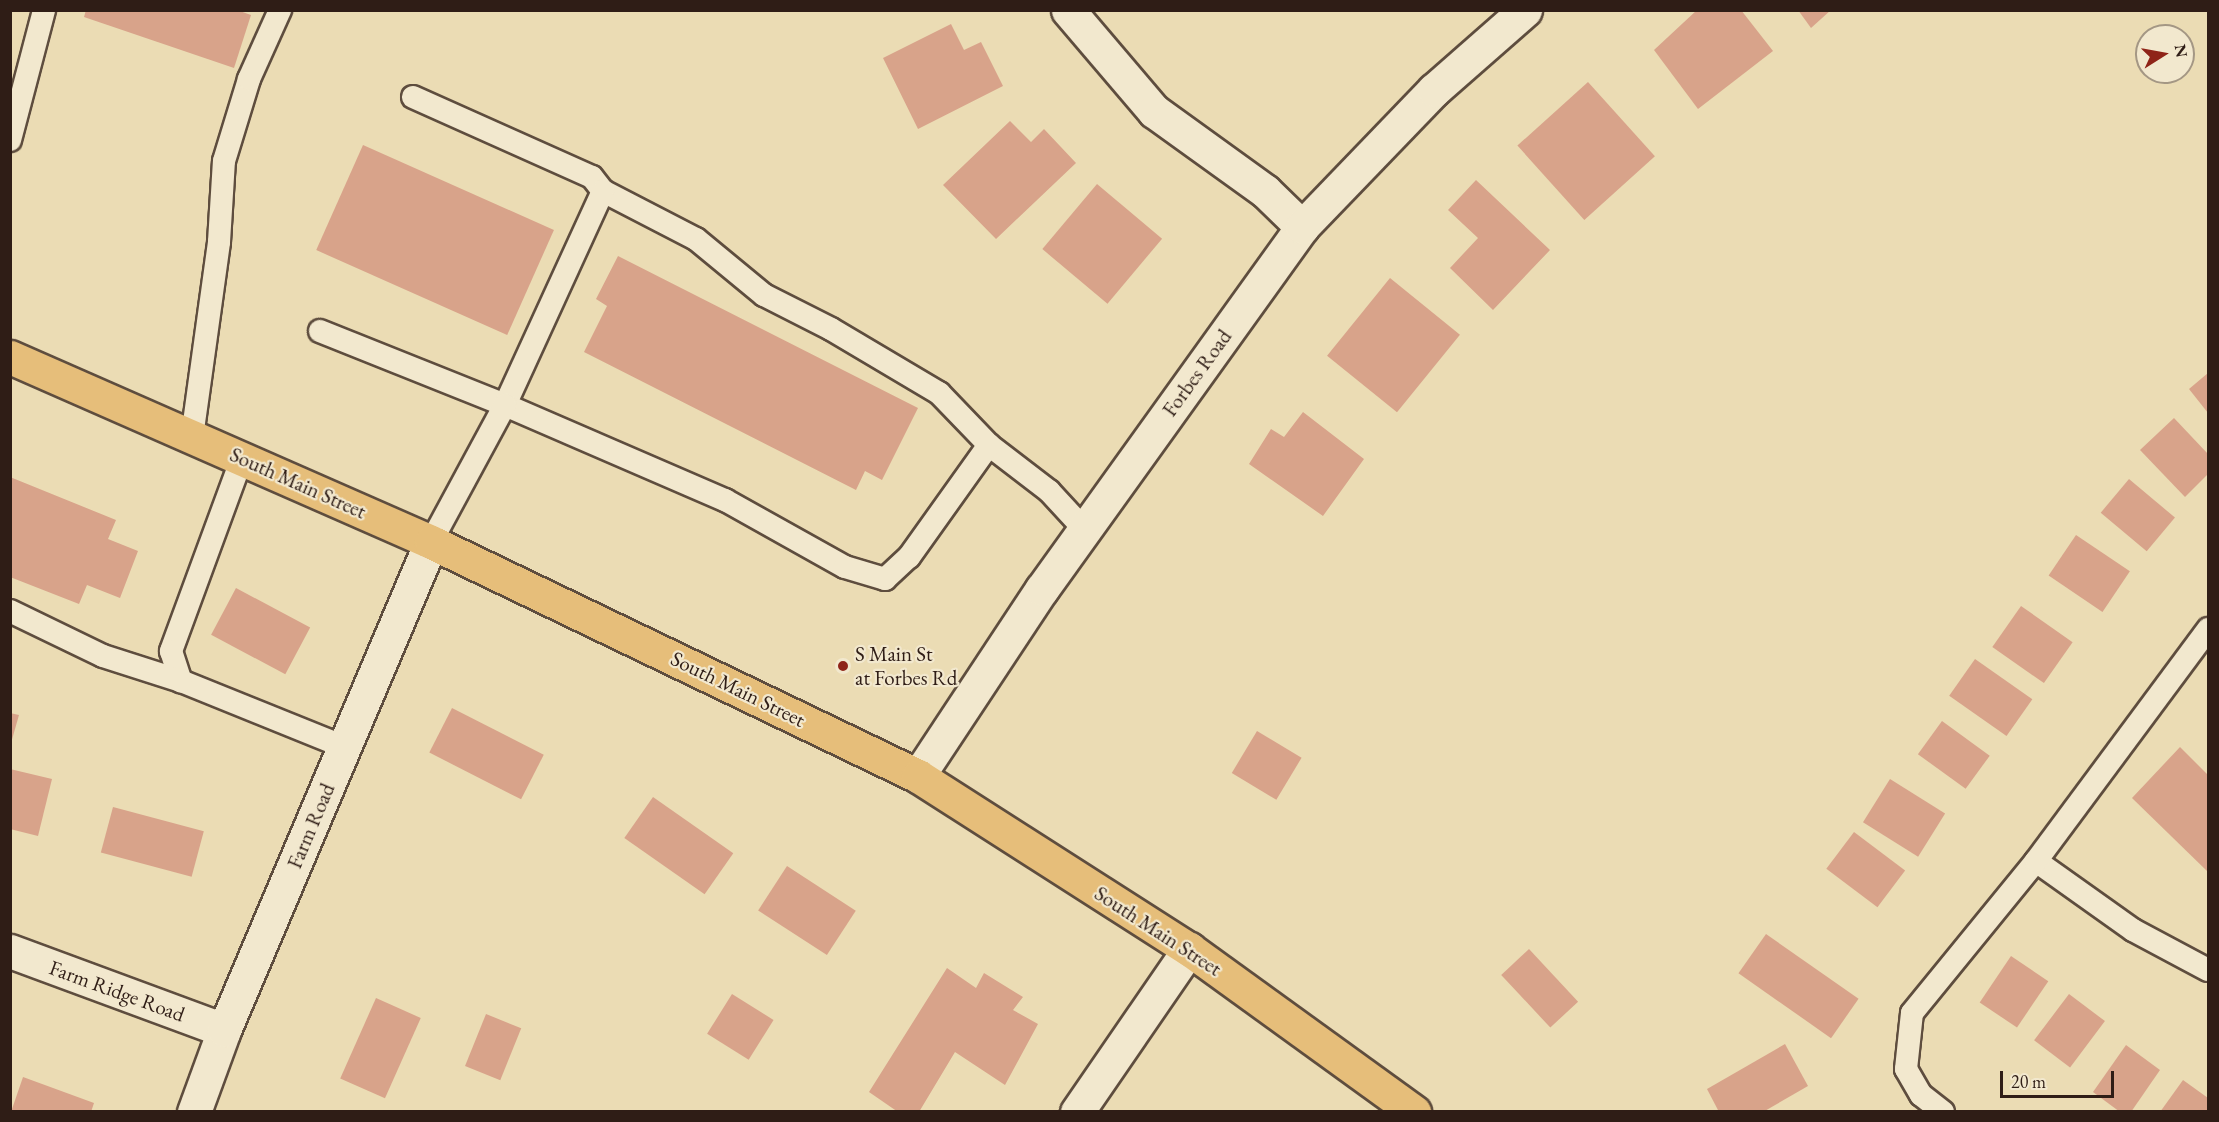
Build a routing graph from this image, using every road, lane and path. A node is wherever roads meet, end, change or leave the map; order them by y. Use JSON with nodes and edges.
{"nodes":[{"id":1,"x":44,"y":10,"type":"edge"},
{"id":2,"x":280,"y":10,"type":"edge"},
{"id":3,"x":1068,"y":10,"type":"edge"},
{"id":4,"x":1525,"y":10,"type":"edge"},
{"id":5,"x":413,"y":97,"type":"dead end"},
{"id":6,"x":10,"y":140,"type":"edge"},
{"id":7,"x":603,"y":191,"type":"junction"},
{"id":8,"x":1302,"y":227,"type":"junction"},
{"id":9,"x":320,"y":332,"type":"dead end"},
{"id":10,"x":10,"y":357,"type":"edge"},
{"id":11,"x":505,"y":405,"type":"junction"},
{"id":12,"x":192,"y":437,"type":"junction"},
{"id":13,"x":989,"y":445,"type":"junction"},
{"id":14,"x":242,"y":458,"type":"junction"},
{"id":15,"x":1084,"y":530,"type":"junction"},
{"id":16,"x":431,"y":542,"type":"junction"},
{"id":17,"x":10,"y":611,"type":"edge"},
{"id":18,"x":2208,"y":629,"type":"edge"},
{"id":19,"x":181,"y":681,"type":"junction"},
{"id":20,"x":344,"y":747,"type":"junction"},
{"id":21,"x":918,"y":776,"type":"junction"},
{"id":22,"x":2036,"y":861,"type":"junction"},
{"id":23,"x":1189,"y":949,"type":"junction"},
{"id":24,"x":10,"y":951,"type":"edge"},
{"id":25,"x":2208,"y":970,"type":"edge"},
{"id":26,"x":224,"y":1030,"type":"junction"},
{"id":27,"x":194,"y":1112,"type":"edge"},
{"id":28,"x":1077,"y":1112,"type":"edge"},
{"id":29,"x":1414,"y":1112,"type":"edge"},
{"id":30,"x":1943,"y":1112,"type":"edge"}],
"edges":[{"from":1,"to":6,"type":"lane"},
{"from":2,"to":12,"type":"lane"},
{"from":3,"to":8,"type":"street"},
{"from":4,"to":8,"type":"street","name":"Forbes Road"},
{"from":5,"to":7,"type":"lane"},
{"from":7,"to":11,"type":"lane"},
{"from":7,"to":13,"type":"lane"},
{"from":8,"to":15,"type":"street","name":"Forbes Road"},
{"from":9,"to":11,"type":"lane"},
{"from":10,"to":12,"type":"main road","name":"South Main Street"},
{"from":11,"to":13,"type":"lane"},
{"from":11,"to":16,"type":"lane"},
{"from":12,"to":14,"type":"main road","name":"South Main Street"},
{"from":13,"to":15,"type":"lane"},
{"from":14,"to":16,"type":"main road","name":"South Main Street"},
{"from":14,"to":19,"type":"lane"},
{"from":15,"to":21,"type":"street","name":"Forbes Road"},
{"from":16,"to":20,"type":"street","name":"Farm Road"},
{"from":16,"to":21,"type":"main road","name":"South Main Street"},
{"from":17,"to":19,"type":"lane"},
{"from":18,"to":22,"type":"lane"},
{"from":19,"to":20,"type":"lane"},
{"from":20,"to":26,"type":"street","name":"Farm Road"},
{"from":21,"to":23,"type":"main road","name":"South Main Street"},
{"from":22,"to":25,"type":"lane"},
{"from":22,"to":30,"type":"lane"},
{"from":23,"to":28,"type":"street"},
{"from":23,"to":29,"type":"main road","name":"South Main Street"},
{"from":24,"to":26,"type":"street","name":"Farm Ridge Road"},
{"from":26,"to":27,"type":"street","name":"Farm Road"}]}
